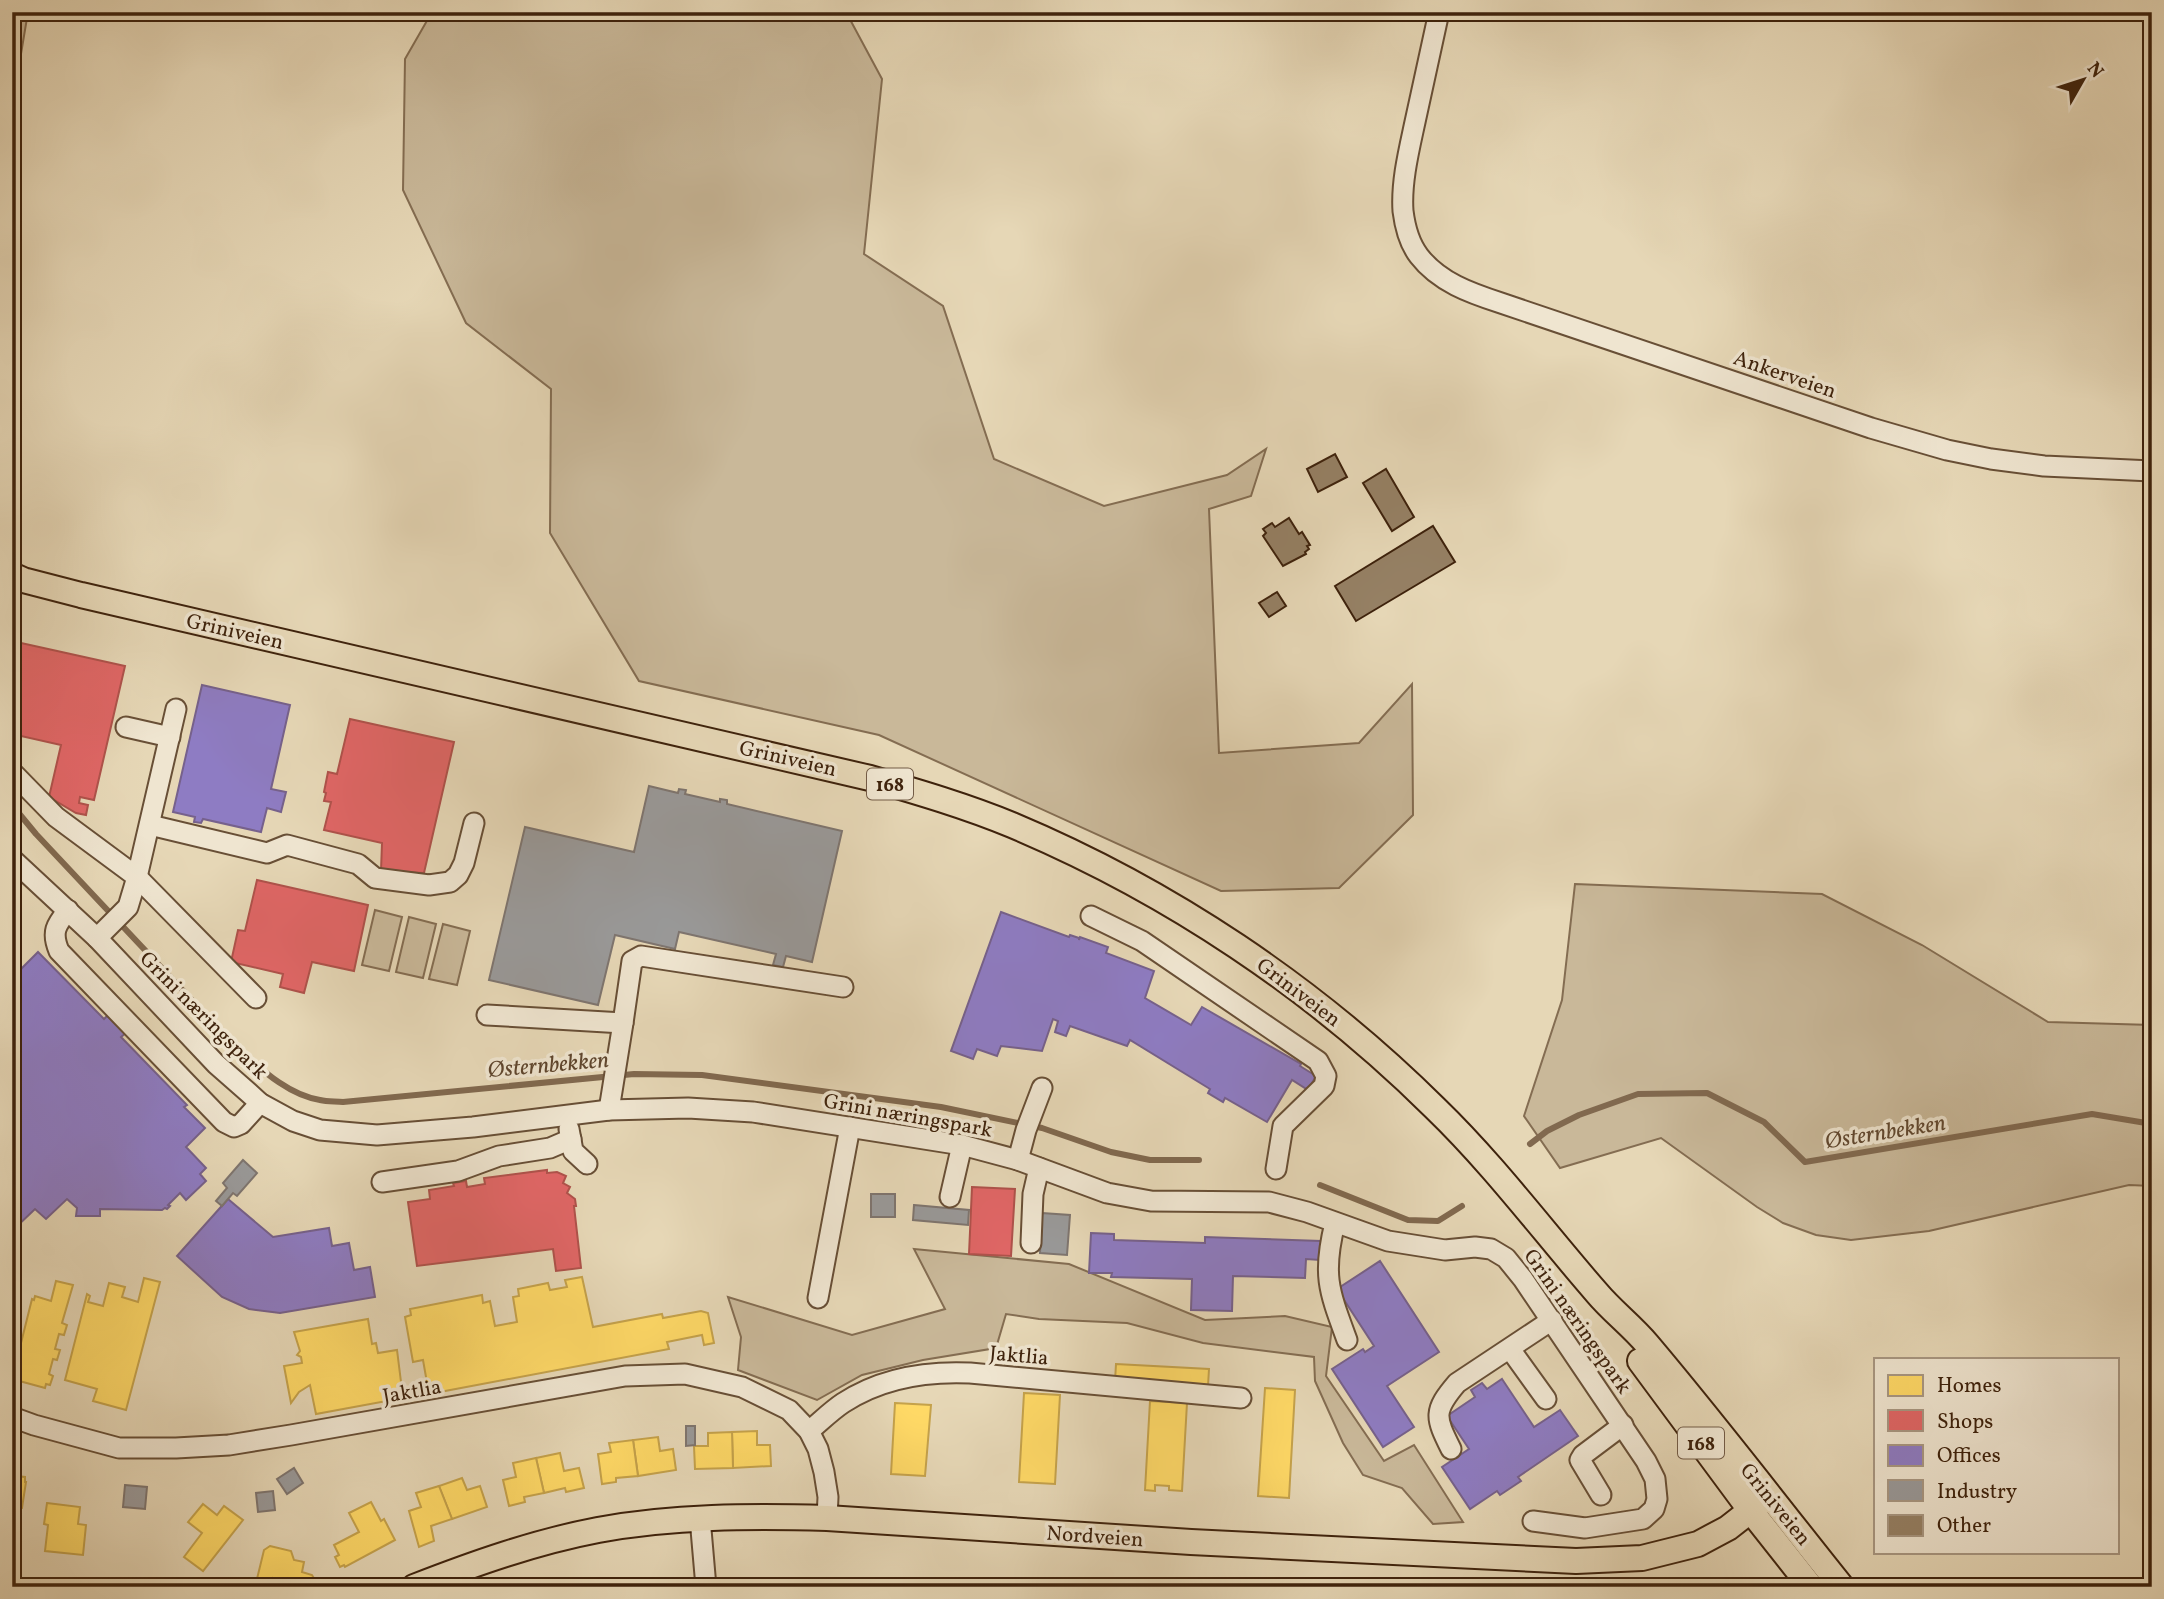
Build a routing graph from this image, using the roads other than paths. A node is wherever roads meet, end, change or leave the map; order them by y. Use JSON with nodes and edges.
{"nodes":[{"id":1,"x":1439,"y":12,"type":"edge"},
{"id":2,"x":2152,"y":471,"type":"edge"},
{"id":3,"x":16,"y":579,"type":"edge"},
{"id":4,"x":176,"y":709,"type":"dead end"},
{"id":5,"x":126,"y":727,"type":"dead end"},
{"id":6,"x":170,"y":737,"type":"junction"},
{"id":7,"x":12,"y":772,"type":"edge"},
{"id":8,"x":474,"y":823,"type":"dead end"},
{"id":9,"x":150,"y":825,"type":"junction"},
{"id":10,"x":12,"y":859,"type":"edge"},
{"id":11,"x":138,"y":877,"type":"junction"},
{"id":12,"x":68,"y":910,"type":"junction"},
{"id":13,"x":1091,"y":916,"type":"dead end"},
{"id":14,"x":104,"y":932,"type":"junction"},
{"id":15,"x":843,"y":987,"type":"dead end"},
{"id":16,"x":256,"y":998,"type":"dead end"},
{"id":17,"x":487,"y":1015,"type":"dead end"},
{"id":18,"x":623,"y":1023,"type":"junction"},
{"id":19,"x":1042,"y":1088,"type":"dead end"},
{"id":20,"x":260,"y":1103,"type":"junction"},
{"id":21,"x":610,"y":1110,"type":"junction"},
{"id":22,"x":567,"y":1116,"type":"junction"},
{"id":23,"x":850,"y":1127,"type":"junction"},
{"id":24,"x":571,"y":1139,"type":"junction"},
{"id":25,"x":962,"y":1145,"type":"junction"},
{"id":26,"x":1018,"y":1160,"type":"junction"},
{"id":27,"x":587,"y":1164,"type":"dead end"},
{"id":28,"x":1039,"y":1168,"type":"junction"},
{"id":29,"x":1276,"y":1169,"type":"dead end"},
{"id":30,"x":382,"y":1182,"type":"dead end"},
{"id":31,"x":950,"y":1197,"type":"dead end"},
{"id":32,"x":1335,"y":1223,"type":"junction"},
{"id":33,"x":1031,"y":1243,"type":"dead end"},
{"id":34,"x":818,"y":1298,"type":"dead end"},
{"id":35,"x":1552,"y":1321,"type":"junction"},
{"id":36,"x":1347,"y":1340,"type":"dead end"},
{"id":37,"x":1510,"y":1349,"type":"junction"},
{"id":38,"x":1241,"y":1398,"type":"dead end"},
{"id":39,"x":1546,"y":1399,"type":"dead end"},
{"id":40,"x":12,"y":1417,"type":"edge"},
{"id":41,"x":1623,"y":1425,"type":"junction"},
{"id":42,"x":809,"y":1431,"type":"junction"},
{"id":43,"x":1451,"y":1448,"type":"dead end"},
{"id":44,"x":1601,"y":1495,"type":"dead end"},
{"id":45,"x":1760,"y":1503,"type":"junction"},
{"id":46,"x":700,"y":1518,"type":"junction"},
{"id":47,"x":827,"y":1518,"type":"junction"},
{"id":48,"x":1533,"y":1521,"type":"dead end"},
{"id":49,"x":414,"y":1587,"type":"edge"},
{"id":50,"x":706,"y":1587,"type":"edge"},
{"id":51,"x":1811,"y":1587,"type":"edge"},
{"id":52,"x":1842,"y":1587,"type":"edge"}],
"edges":[{"from":1,"to":2,"type":"street","name":"Ankerveien"},
{"from":3,"to":45,"type":"main road","name":"Griniveien","number":"168"},
{"from":4,"to":6,"type":"street"},
{"from":5,"to":6,"type":"street"},
{"from":6,"to":9,"type":"street"},
{"from":7,"to":11,"type":"street"},
{"from":8,"to":9,"type":"street"},
{"from":9,"to":11,"type":"street"},
{"from":10,"to":12,"type":"street","name":"Grini næringspark"},
{"from":11,"to":14,"type":"street"},
{"from":11,"to":16,"type":"street"},
{"from":12,"to":14,"type":"street","name":"Grini næringspark"},
{"from":12,"to":20,"type":"street"},
{"from":13,"to":29,"type":"street"},
{"from":14,"to":20,"type":"street","name":"Grini næringspark"},
{"from":15,"to":18,"type":"street"},
{"from":17,"to":18,"type":"street"},
{"from":18,"to":21,"type":"street"},
{"from":19,"to":26,"type":"street"},
{"from":20,"to":22,"type":"street","name":"Grini næringspark"},
{"from":21,"to":22,"type":"street","name":"Grini næringspark"},
{"from":21,"to":23,"type":"street","name":"Grini næringspark"},
{"from":22,"to":24,"type":"street"},
{"from":23,"to":25,"type":"street","name":"Grini næringspark"},
{"from":23,"to":34,"type":"street"},
{"from":24,"to":27,"type":"street"},
{"from":24,"to":30,"type":"street"},
{"from":25,"to":26,"type":"street","name":"Grini næringspark"},
{"from":25,"to":31,"type":"street"},
{"from":26,"to":28,"type":"street","name":"Grini næringspark"},
{"from":28,"to":32,"type":"street","name":"Grini næringspark"},
{"from":28,"to":33,"type":"street"},
{"from":32,"to":35,"type":"street","name":"Grini næringspark"},
{"from":32,"to":36,"type":"street"},
{"from":35,"to":37,"type":"street"},
{"from":35,"to":41,"type":"street","name":"Grini næringspark"},
{"from":37,"to":39,"type":"street"},
{"from":37,"to":43,"type":"street"},
{"from":38,"to":42,"type":"street","name":"Jaktlia"},
{"from":40,"to":42,"type":"street","name":"Jaktlia"},
{"from":41,"to":44,"type":"street"},
{"from":41,"to":48,"type":"street","name":"Grini næringspark"},
{"from":42,"to":47,"type":"street","name":"Jaktlia"},
{"from":45,"to":47,"type":"main road","name":"Nordveien"},
{"from":45,"to":51,"type":"main road","name":"Griniveien","number":"168"},
{"from":45,"to":52,"type":"main road","name":"Griniveien","number":"168"},
{"from":46,"to":47,"type":"main road","name":"Nordveien"},
{"from":46,"to":49,"type":"main road","name":"Nordveien"},
{"from":46,"to":50,"type":"street"}]}
